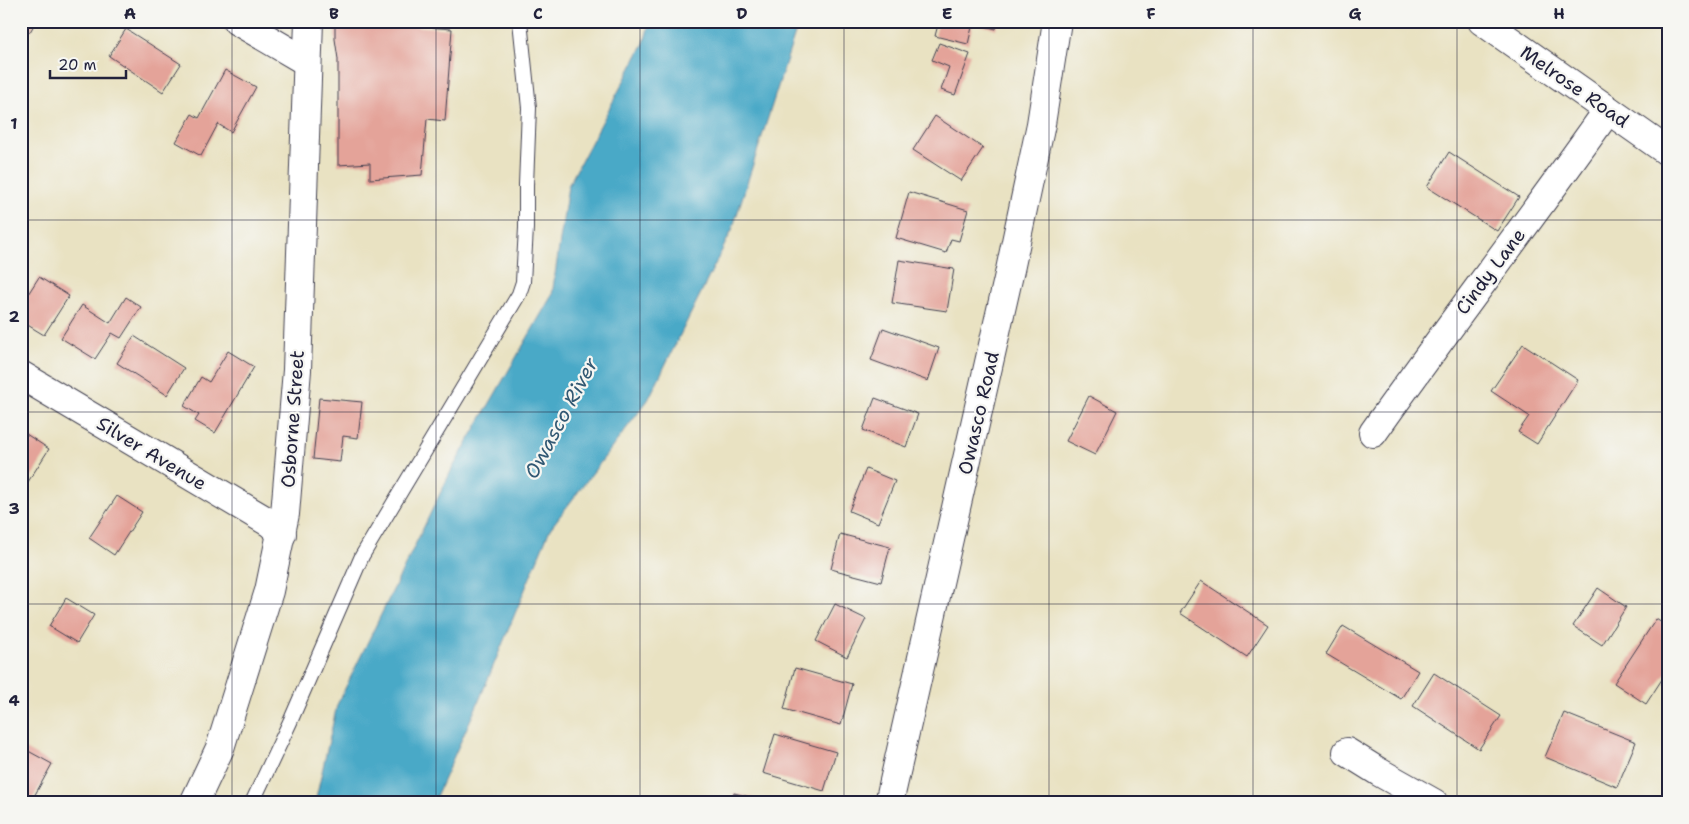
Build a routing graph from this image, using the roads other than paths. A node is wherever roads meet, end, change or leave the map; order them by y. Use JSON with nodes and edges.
{"nodes":[{"id":1,"x":237,"y":21,"type":"edge"},
{"id":2,"x":309,"y":21,"type":"edge"},
{"id":3,"x":520,"y":21,"type":"edge"},
{"id":4,"x":1057,"y":21,"type":"edge"},
{"id":5,"x":1482,"y":21,"type":"edge"},
{"id":6,"x":307,"y":62,"type":"junction"},
{"id":7,"x":1608,"y":110,"type":"junction"},
{"id":8,"x":1668,"y":152,"type":"edge"},
{"id":9,"x":21,"y":375,"type":"edge"},
{"id":10,"x":1372,"y":433,"type":"dead end"},
{"id":11,"x":282,"y":534,"type":"junction"},
{"id":12,"x":1347,"y":752,"type":"dead end"},
{"id":13,"x":194,"y":803,"type":"edge"},
{"id":14,"x":252,"y":803,"type":"edge"},
{"id":15,"x":889,"y":803,"type":"edge"},
{"id":16,"x":1434,"y":803,"type":"edge"}],
"edges":[{"from":1,"to":6,"type":"street"},
{"from":2,"to":6,"type":"street","name":"Osborne Street"},
{"from":3,"to":14,"type":"lane"},
{"from":4,"to":15,"type":"street","name":"Owasco Road"},
{"from":5,"to":7,"type":"street","name":"Melrose Road"},
{"from":6,"to":11,"type":"street","name":"Osborne Street"},
{"from":7,"to":8,"type":"street","name":"Melrose Road"},
{"from":7,"to":10,"type":"street","name":"Cindy Lane"},
{"from":9,"to":11,"type":"street","name":"Silver Avenue"},
{"from":11,"to":13,"type":"street","name":"Osborne Street"},
{"from":12,"to":16,"type":"street"}]}
